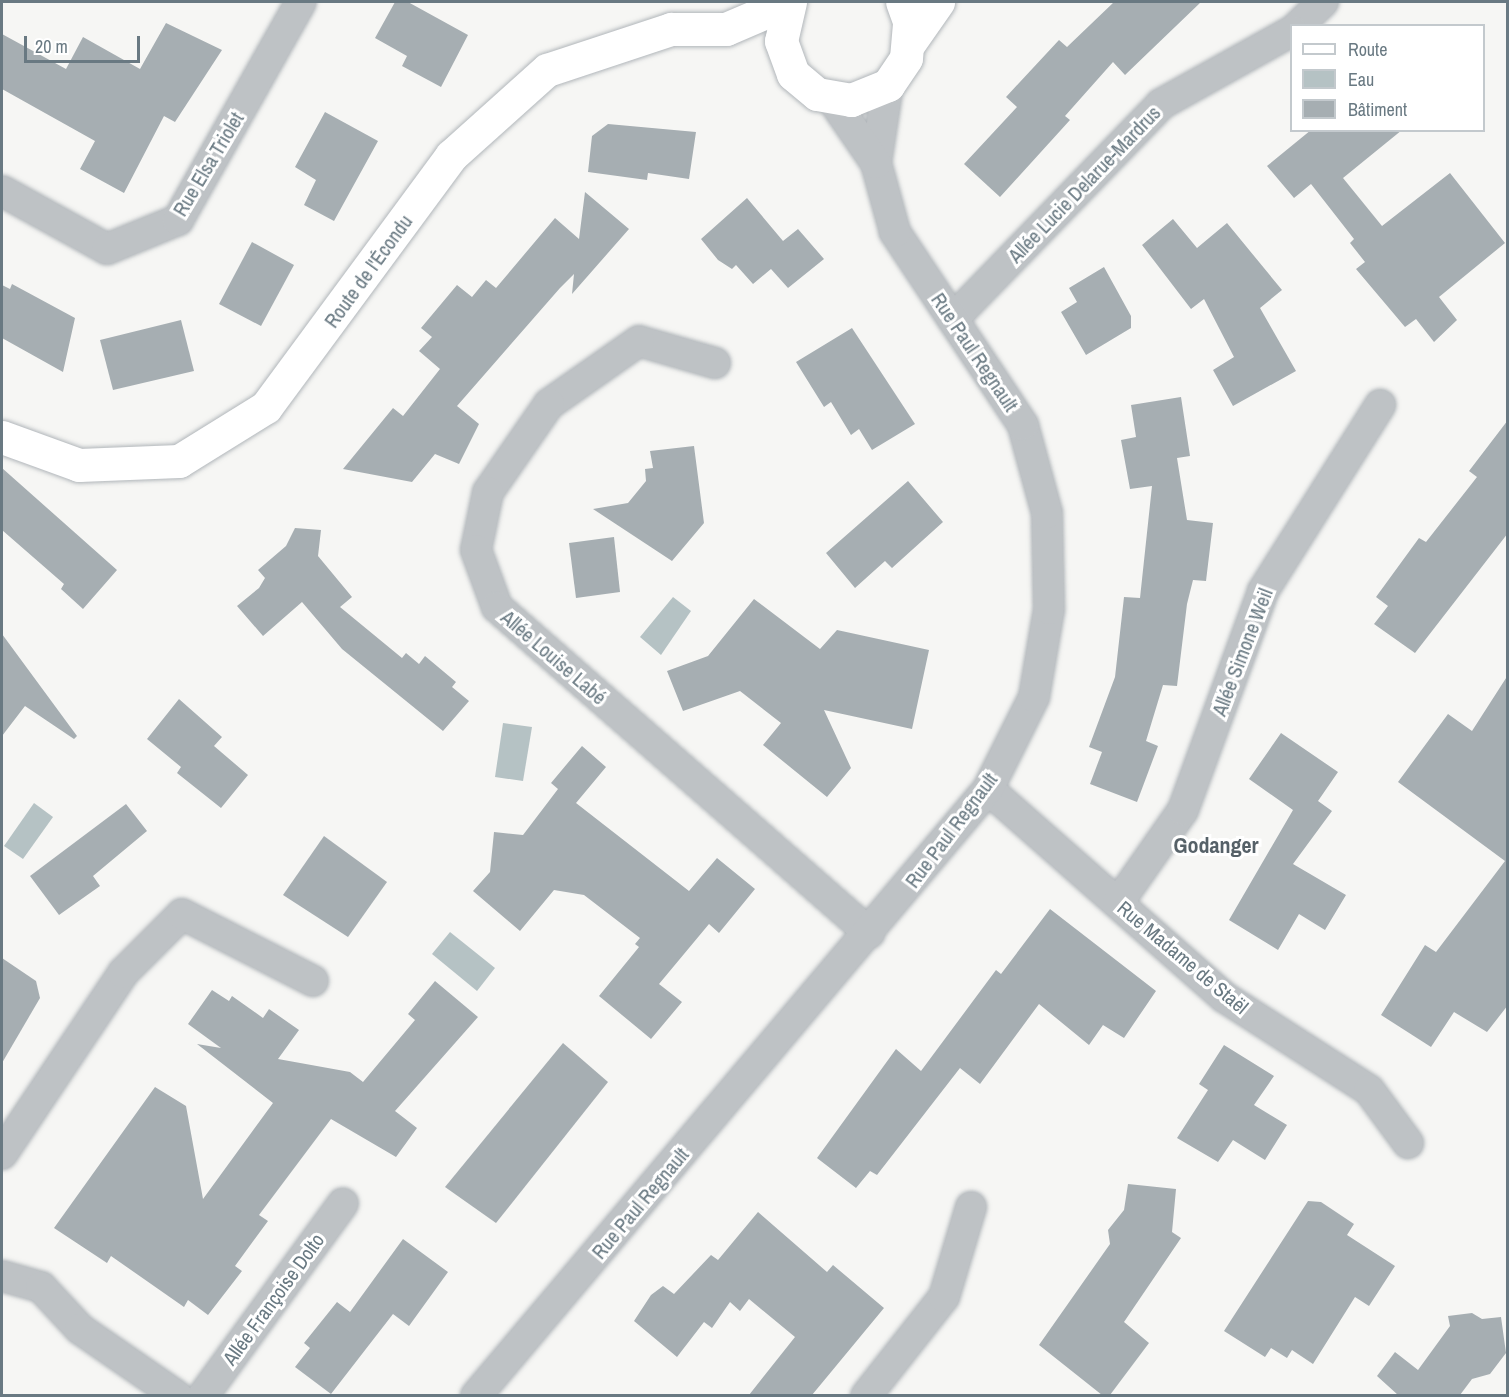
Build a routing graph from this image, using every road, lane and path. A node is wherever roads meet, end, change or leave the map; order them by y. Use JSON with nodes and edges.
{"nodes":[{"id":1,"x":301,"y":2,"type":"edge"},
{"id":2,"x":790,"y":2,"type":"edge"},
{"id":3,"x":902,"y":2,"type":"edge"},
{"id":4,"x":938,"y":2,"type":"edge"},
{"id":5,"x":1323,"y":2,"type":"edge"},
{"id":6,"x":1300,"y":24,"type":"edge"},
{"id":7,"x":726,"y":29,"type":"junction"},
{"id":8,"x":1290,"y":32,"type":"edge"},
{"id":9,"x":910,"y":42,"type":"junction"},
{"id":10,"x":785,"y":60,"type":"junction"},
{"id":11,"x":888,"y":85,"type":"junction"},
{"id":12,"x":832,"y":99,"type":"junction"},
{"id":13,"x":876,"y":163,"type":"junction"},
{"id":14,"x":2,"y":191,"type":"edge"},
{"id":15,"x":953,"y":320,"type":"junction"},
{"id":16,"x":715,"y":363,"type":"dead end"},
{"id":17,"x":1380,"y":405,"type":"dead end"},
{"id":18,"x":2,"y":437,"type":"edge"},
{"id":19,"x":988,"y":789,"type":"junction"},
{"id":20,"x":1118,"y":903,"type":"junction"},
{"id":21,"x":870,"y":933,"type":"junction"},
{"id":22,"x":313,"y":981,"type":"dead end"},
{"id":23,"x":1408,"y":1143,"type":"dead end"},
{"id":24,"x":2,"y":1154,"type":"edge"},
{"id":25,"x":344,"y":1203,"type":"dead end"},
{"id":26,"x":971,"y":1207,"type":"dead end"},
{"id":27,"x":2,"y":1276,"type":"edge"},
{"id":28,"x":177,"y":1395,"type":"edge"},
{"id":29,"x":203,"y":1395,"type":"edge"},
{"id":30,"x":476,"y":1395,"type":"edge"},
{"id":31,"x":866,"y":1395,"type":"edge"}],
"edges":[{"from":1,"to":14,"type":"street","name":"Rue Elsa Triolet"},
{"from":2,"to":7,"type":"street","name":"Route de l'Écondu"},
{"from":2,"to":10,"type":"street","name":"Route de l'Écondu"},
{"from":3,"to":9,"type":"street"},
{"from":4,"to":9,"type":"street"},
{"from":5,"to":6,"type":"street"},
{"from":7,"to":10,"type":"street","name":"Route de l'Écondu"},
{"from":7,"to":18,"type":"street","name":"Route de l'Écondu"},
{"from":8,"to":15,"type":"street","name":"Allée Lucie Delarue-Mardrus"},
{"from":9,"to":11,"type":"street"},
{"from":10,"to":12,"type":"street","name":"Route de l'Écondu"},
{"from":11,"to":12,"type":"street"},
{"from":11,"to":13,"type":"street","name":"Rue Paul Regnault"},
{"from":12,"to":13,"type":"street","name":"Rue Paul Regnault"},
{"from":13,"to":15,"type":"street","name":"Rue Paul Regnault"},
{"from":15,"to":19,"type":"street","name":"Rue Paul Regnault"},
{"from":16,"to":21,"type":"street","name":"Allée Louise Labé"},
{"from":17,"to":20,"type":"street","name":"Allée Simone Weil"},
{"from":19,"to":20,"type":"street","name":"Rue Madame de Staël"},
{"from":19,"to":21,"type":"street","name":"Rue Paul Regnault"},
{"from":20,"to":23,"type":"street","name":"Rue Madame de Staël"},
{"from":21,"to":30,"type":"street","name":"Rue Paul Regnault"},
{"from":22,"to":24,"type":"street"},
{"from":25,"to":29,"type":"street","name":"Allée Françoise Dolto"},
{"from":26,"to":31,"type":"street"},
{"from":27,"to":28,"type":"street"}]}
